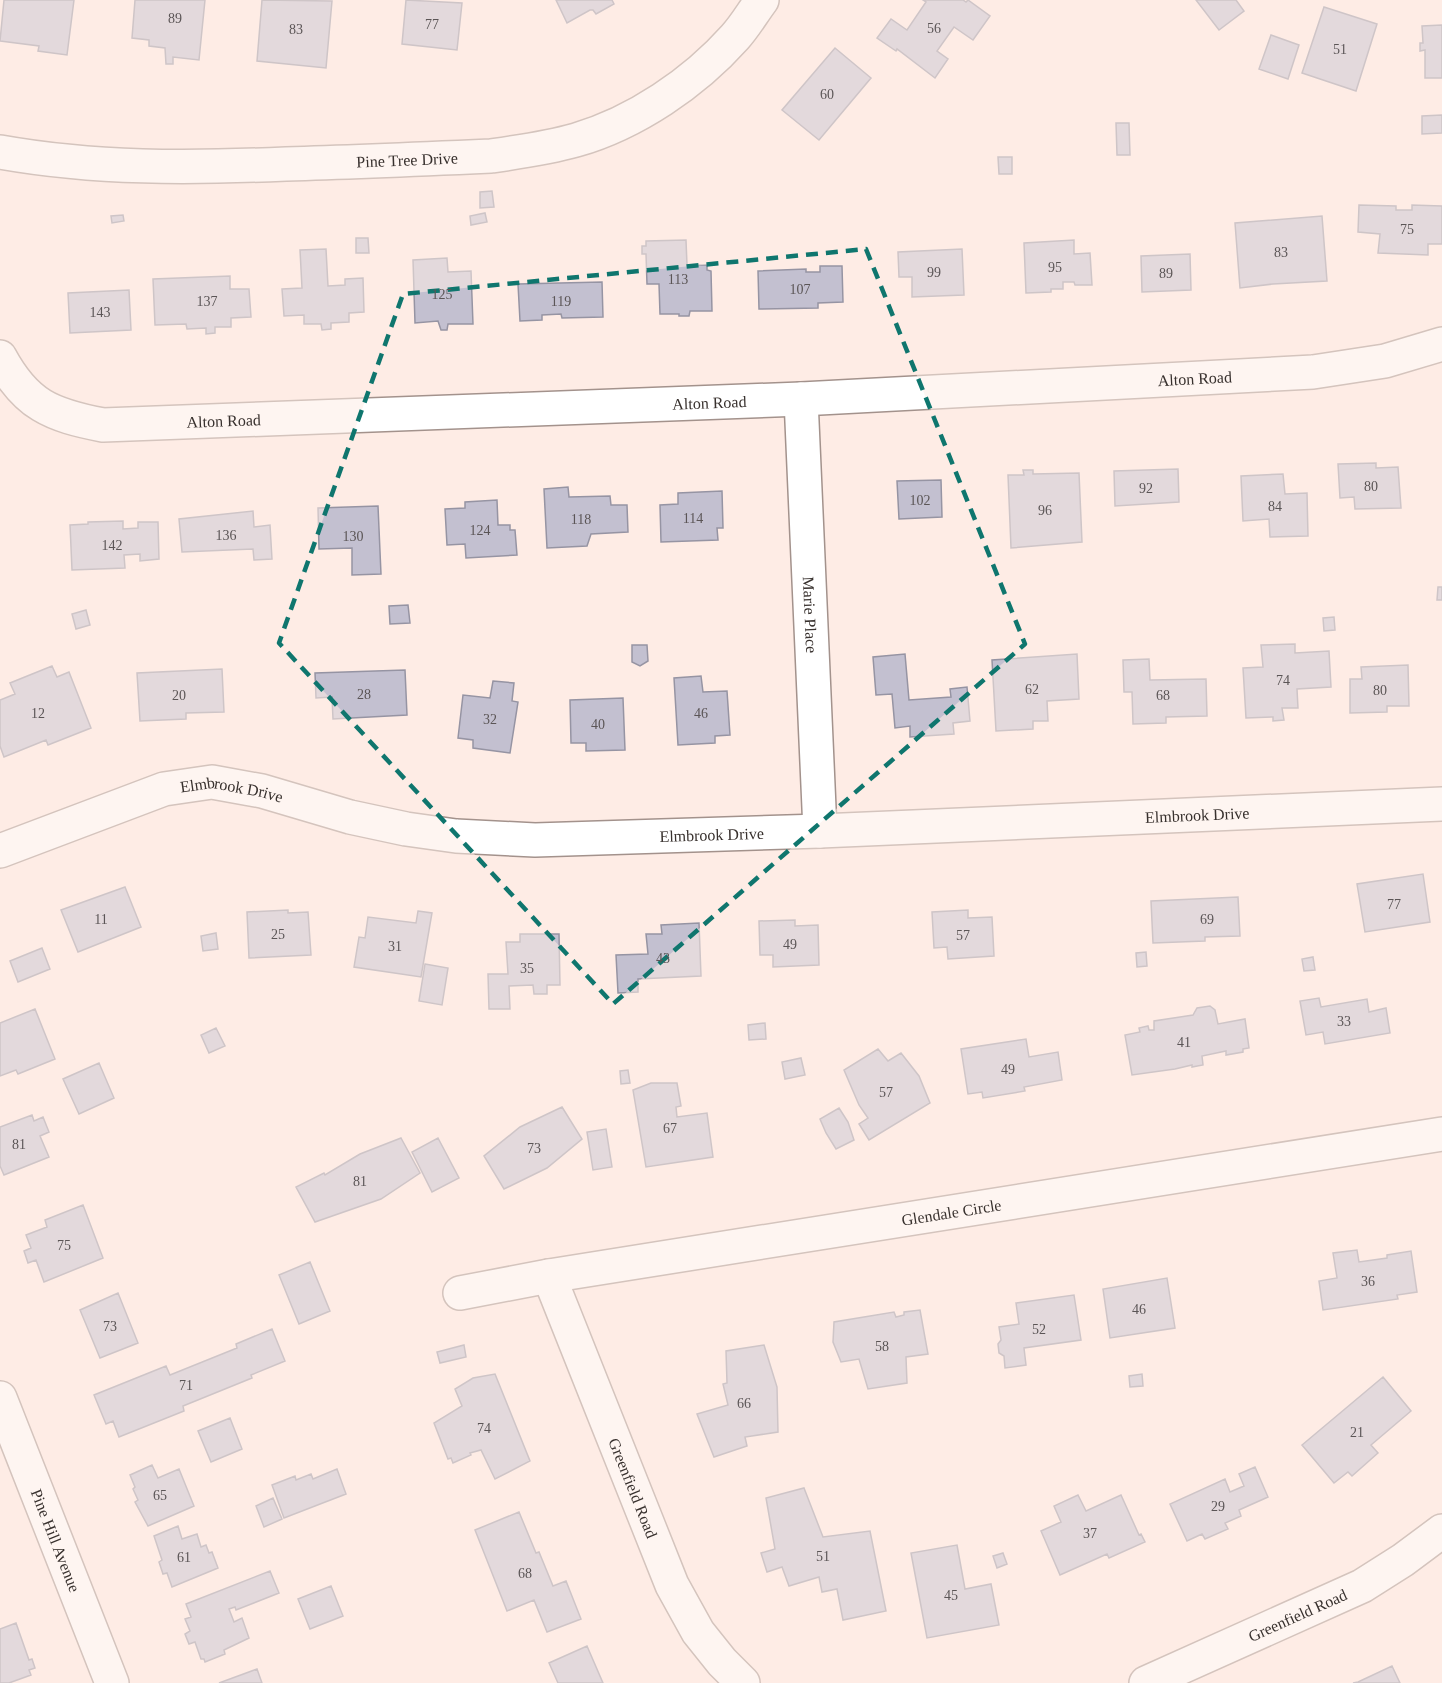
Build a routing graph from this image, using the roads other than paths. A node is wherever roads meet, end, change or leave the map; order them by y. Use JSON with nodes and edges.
{"nodes":[{"id":1,"x":762,"y":0,"type":"edge"},
{"id":2,"x":0,"y":152,"type":"edge"},
{"id":3,"x":1442,"y":344,"type":"edge"},
{"id":4,"x":0,"y":357,"type":"edge"},
{"id":5,"x":801,"y":399,"type":"junction"},
{"id":6,"x":1442,"y":804,"type":"edge"},
{"id":7,"x":820,"y":831,"type":"junction"},
{"id":8,"x":0,"y":851,"type":"edge"},
{"id":9,"x":1442,"y":1134,"type":"edge"},
{"id":10,"x":549,"y":1276,"type":"junction"},
{"id":11,"x":460,"y":1293,"type":"dead end"},
{"id":12,"x":0,"y":1398,"type":"edge"},
{"id":13,"x":1442,"y":1531,"type":"edge"},
{"id":14,"x":112,"y":1683,"type":"edge"},
{"id":15,"x":743,"y":1683,"type":"edge"},
{"id":16,"x":1146,"y":1683,"type":"edge"}],
"edges":[{"from":1,"to":2,"type":"street","name":"Pine Tree Drive"},
{"from":3,"to":5,"type":"street","name":"Alton Road"},
{"from":4,"to":5,"type":"street","name":"Alton Road"},
{"from":5,"to":7,"type":"street","name":"Marie Place"},
{"from":6,"to":7,"type":"street","name":"Elmbrook Drive"},
{"from":7,"to":8,"type":"street","name":"Elmbrook Drive"},
{"from":9,"to":10,"type":"street","name":"Glendale Circle"},
{"from":10,"to":11,"type":"street","name":"Glendale Circle"},
{"from":10,"to":15,"type":"street","name":"Greenfield Road"},
{"from":12,"to":14,"type":"street","name":"Pine Hill Avenue"},
{"from":13,"to":16,"type":"street","name":"Greenfield Road"}]}
